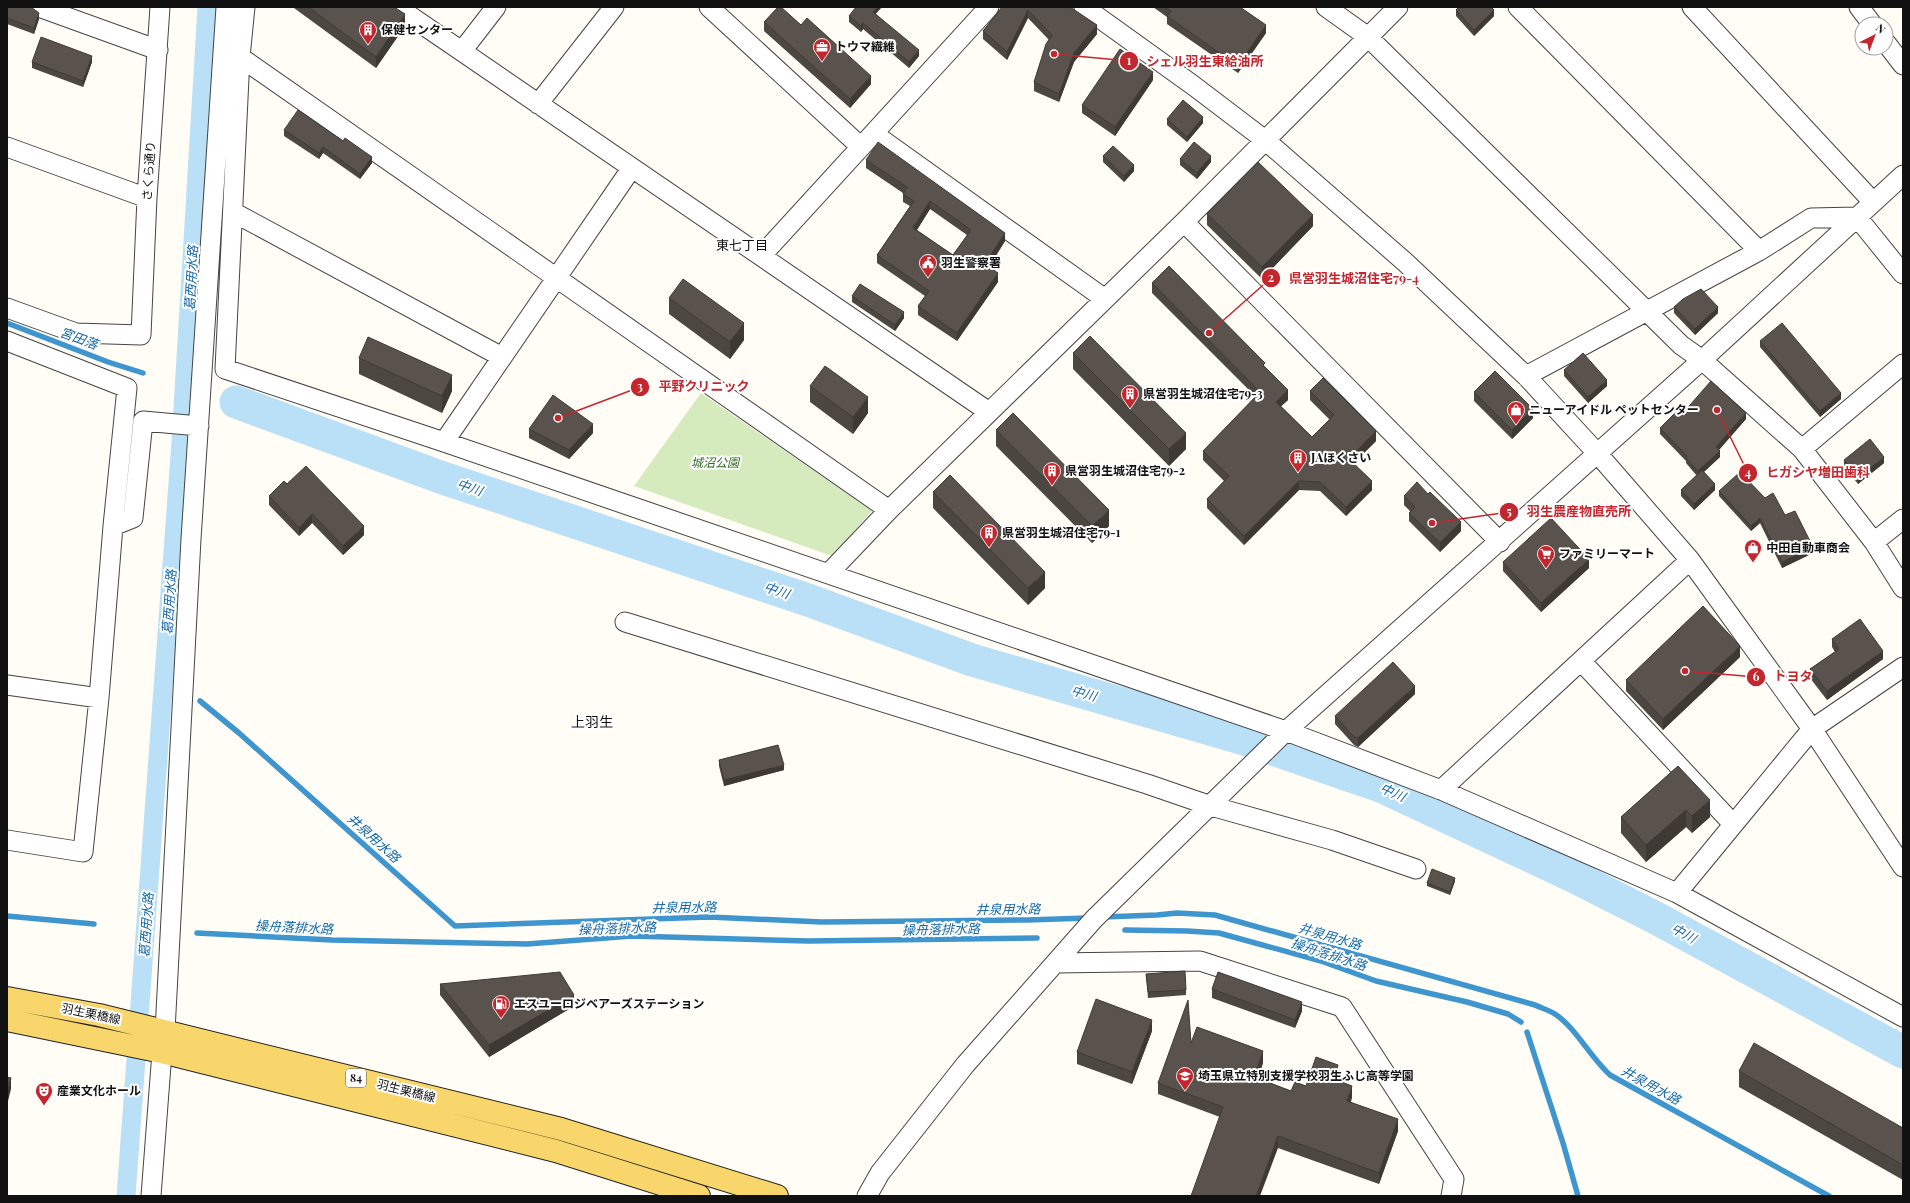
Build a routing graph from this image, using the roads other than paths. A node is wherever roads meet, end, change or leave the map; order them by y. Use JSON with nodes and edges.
{"nodes":[{"id":1,"x":39,"y":7,"type":"edge"},
{"id":2,"x":160,"y":7,"type":"edge"},
{"id":3,"x":226,"y":7,"type":"edge"},
{"id":4,"x":245,"y":7,"type":"edge"},
{"id":5,"x":397,"y":7,"type":"edge"},
{"id":6,"x":496,"y":7,"type":"edge"},
{"id":7,"x":614,"y":7,"type":"edge"},
{"id":8,"x":709,"y":7,"type":"edge"},
{"id":9,"x":989,"y":7,"type":"edge"},
{"id":10,"x":1084,"y":7,"type":"edge"},
{"id":11,"x":1326,"y":7,"type":"edge"},
{"id":12,"x":1398,"y":7,"type":"edge"},
{"id":13,"x":1518,"y":7,"type":"edge"},
{"id":14,"x":1692,"y":7,"type":"edge"},
{"id":15,"x":1859,"y":7,"type":"edge"},
{"id":16,"x":1866,"y":16,"type":"edge"},
{"id":17,"x":1368,"y":37,"type":"junction"},
{"id":18,"x":158,"y":50,"type":"junction"},
{"id":19,"x":462,"y":51,"type":"junction"},
{"id":20,"x":1894,"y":54,"type":"edge"},
{"id":21,"x":240,"y":57,"type":"junction"},
{"id":22,"x":1903,"y":66,"type":"edge"},
{"id":23,"x":538,"y":104,"type":"junction"},
{"id":24,"x":1265,"y":140,"type":"junction"},
{"id":25,"x":868,"y":141,"type":"junction"},
{"id":26,"x":7,"y":147,"type":"edge"},
{"id":27,"x":631,"y":169,"type":"junction"},
{"id":28,"x":1903,"y":175,"type":"edge"},
{"id":29,"x":147,"y":198,"type":"junction"},
{"id":30,"x":1873,"y":202,"type":"junction"},
{"id":31,"x":233,"y":212,"type":"junction"},
{"id":32,"x":1857,"y":217,"type":"junction"},
{"id":33,"x":1184,"y":222,"type":"junction"},
{"id":34,"x":1759,"y":251,"type":"junction"},
{"id":35,"x":762,"y":256,"type":"junction"},
{"id":36,"x":1903,"y":274,"type":"edge"},
{"id":37,"x":556,"y":279,"type":"junction"},
{"id":38,"x":1105,"y":299,"type":"junction"},
{"id":39,"x":7,"y":308,"type":"edge"},
{"id":40,"x":1647,"y":311,"type":"junction"},
{"id":41,"x":7,"y":341,"type":"edge"},
{"id":42,"x":502,"y":357,"type":"junction"},
{"id":43,"x":1702,"y":360,"type":"junction"},
{"id":44,"x":1903,"y":364,"type":"edge"},
{"id":45,"x":1526,"y":376,"type":"junction"},
{"id":46,"x":989,"y":412,"type":"junction"},
{"id":47,"x":199,"y":426,"type":"junction"},
{"id":48,"x":444,"y":442,"type":"junction"},
{"id":49,"x":1802,"y":449,"type":"junction"},
{"id":50,"x":1597,"y":454,"type":"junction"},
{"id":51,"x":889,"y":510,"type":"junction"},
{"id":52,"x":1903,"y":519,"type":"edge"},
{"id":53,"x":113,"y":526,"type":"junction"},
{"id":54,"x":1500,"y":542,"type":"junction"},
{"id":55,"x":1874,"y":542,"type":"junction"},
{"id":56,"x":1690,"y":560,"type":"junction"},
{"id":57,"x":828,"y":574,"type":"junction"},
{"id":58,"x":1903,"y":588,"type":"edge"},
{"id":59,"x":625,"y":622,"type":"dead end"},
{"id":60,"x":1581,"y":661,"type":"junction"},
{"id":61,"x":1903,"y":668,"type":"edge"},
{"id":62,"x":7,"y":685,"type":"edge"},
{"id":63,"x":99,"y":698,"type":"junction"},
{"id":64,"x":1812,"y":729,"type":"junction"},
{"id":65,"x":1286,"y":732,"type":"junction"},
{"id":66,"x":1441,"y":790,"type":"junction"},
{"id":67,"x":1211,"y":806,"type":"junction"},
{"id":68,"x":1733,"y":824,"type":"junction"},
{"id":69,"x":7,"y":840,"type":"edge"},
{"id":70,"x":1903,"y":867,"type":"edge"},
{"id":71,"x":1416,"y":870,"type":"dead end"},
{"id":72,"x":1676,"y":893,"type":"junction"},
{"id":73,"x":1055,"y":963,"type":"junction"},
{"id":74,"x":7,"y":998,"type":"edge"},
{"id":75,"x":1903,"y":1017,"type":"edge"},
{"id":76,"x":7,"y":1020,"type":"edge"},
{"id":77,"x":165,"y":1031,"type":"junction"},
{"id":78,"x":162,"y":1052,"type":"junction"},
{"id":79,"x":151,"y":1196,"type":"edge"},
{"id":80,"x":700,"y":1196,"type":"edge"},
{"id":81,"x":776,"y":1196,"type":"edge"},
{"id":82,"x":867,"y":1196,"type":"edge"},
{"id":83,"x":1451,"y":1196,"type":"edge"}],
"edges":[{"from":1,"to":18,"type":"street"},
{"from":2,"to":18,"type":"street","name":"さくら通り"},
{"from":3,"to":47,"type":"street"},
{"from":4,"to":21,"type":"street"},
{"from":5,"to":19,"type":"street"},
{"from":6,"to":19,"type":"street"},
{"from":7,"to":23,"type":"street"},
{"from":8,"to":25,"type":"street"},
{"from":9,"to":25,"type":"street"},
{"from":10,"to":24,"type":"street"},
{"from":11,"to":17,"type":"street"},
{"from":12,"to":17,"type":"street"},
{"from":13,"to":34,"type":"street"},
{"from":14,"to":30,"type":"street"},
{"from":15,"to":16,"type":"street"},
{"from":17,"to":24,"type":"street"},
{"from":17,"to":40,"type":"street"},
{"from":18,"to":29,"type":"street","name":"さくら通り"},
{"from":19,"to":23,"type":"street"},
{"from":20,"to":22,"type":"street"},
{"from":21,"to":31,"type":"street"},
{"from":21,"to":37,"type":"street"},
{"from":23,"to":27,"type":"street"},
{"from":24,"to":33,"type":"street"},
{"from":24,"to":45,"type":"street"},
{"from":25,"to":35,"type":"street"},
{"from":25,"to":38,"type":"street"},
{"from":26,"to":29,"type":"street"},
{"from":27,"to":35,"type":"street"},
{"from":27,"to":37,"type":"street"},
{"from":28,"to":30,"type":"street"},
{"from":29,"to":39,"type":"street","name":"さくら通り"},
{"from":30,"to":32,"type":"street"},
{"from":31,"to":42,"type":"street"},
{"from":31,"to":48,"type":"street"},
{"from":32,"to":34,"type":"street"},
{"from":32,"to":36,"type":"street"},
{"from":32,"to":43,"type":"street"},
{"from":33,"to":38,"type":"street"},
{"from":33,"to":54,"type":"street"},
{"from":34,"to":40,"type":"street"},
{"from":35,"to":46,"type":"street"},
{"from":37,"to":42,"type":"street"},
{"from":37,"to":51,"type":"street"},
{"from":38,"to":46,"type":"street"},
{"from":40,"to":43,"type":"street"},
{"from":40,"to":45,"type":"street"},
{"from":41,"to":53,"type":"street"},
{"from":42,"to":48,"type":"street"},
{"from":43,"to":49,"type":"street"},
{"from":43,"to":50,"type":"street"},
{"from":44,"to":49,"type":"street"},
{"from":45,"to":50,"type":"street"},
{"from":46,"to":51,"type":"street"},
{"from":47,"to":53,"type":"street"},
{"from":47,"to":77,"type":"street"},
{"from":48,"to":57,"type":"street"},
{"from":49,"to":55,"type":"street"},
{"from":50,"to":54,"type":"street"},
{"from":50,"to":56,"type":"street"},
{"from":51,"to":57,"type":"street"},
{"from":52,"to":55,"type":"street"},
{"from":53,"to":63,"type":"street"},
{"from":54,"to":65,"type":"street"},
{"from":55,"to":58,"type":"street"},
{"from":56,"to":60,"type":"street"},
{"from":56,"to":64,"type":"street"},
{"from":57,"to":65,"type":"street"},
{"from":59,"to":67,"type":"street"},
{"from":60,"to":66,"type":"street"},
{"from":60,"to":68,"type":"street"},
{"from":61,"to":64,"type":"street"},
{"from":62,"to":63,"type":"street"},
{"from":63,"to":69,"type":"street"},
{"from":64,"to":68,"type":"street"},
{"from":64,"to":70,"type":"street"},
{"from":65,"to":66,"type":"street"},
{"from":65,"to":67,"type":"street"},
{"from":66,"to":72,"type":"street"},
{"from":67,"to":71,"type":"street"},
{"from":67,"to":73,"type":"street"},
{"from":68,"to":72,"type":"street"},
{"from":72,"to":75,"type":"street"},
{"from":73,"to":82,"type":"street"},
{"from":73,"to":83,"type":"street"},
{"from":74,"to":77,"type":"main road","name":"羽生栗橋線","number":"84"},
{"from":76,"to":78,"type":"main road","name":"羽生栗橋線","number":"84"},
{"from":77,"to":81,"type":"main road","name":"羽生栗橋線","number":"84"},
{"from":78,"to":79,"type":"street"},
{"from":78,"to":80,"type":"main road","name":"羽生栗橋線","number":"84"}]}
